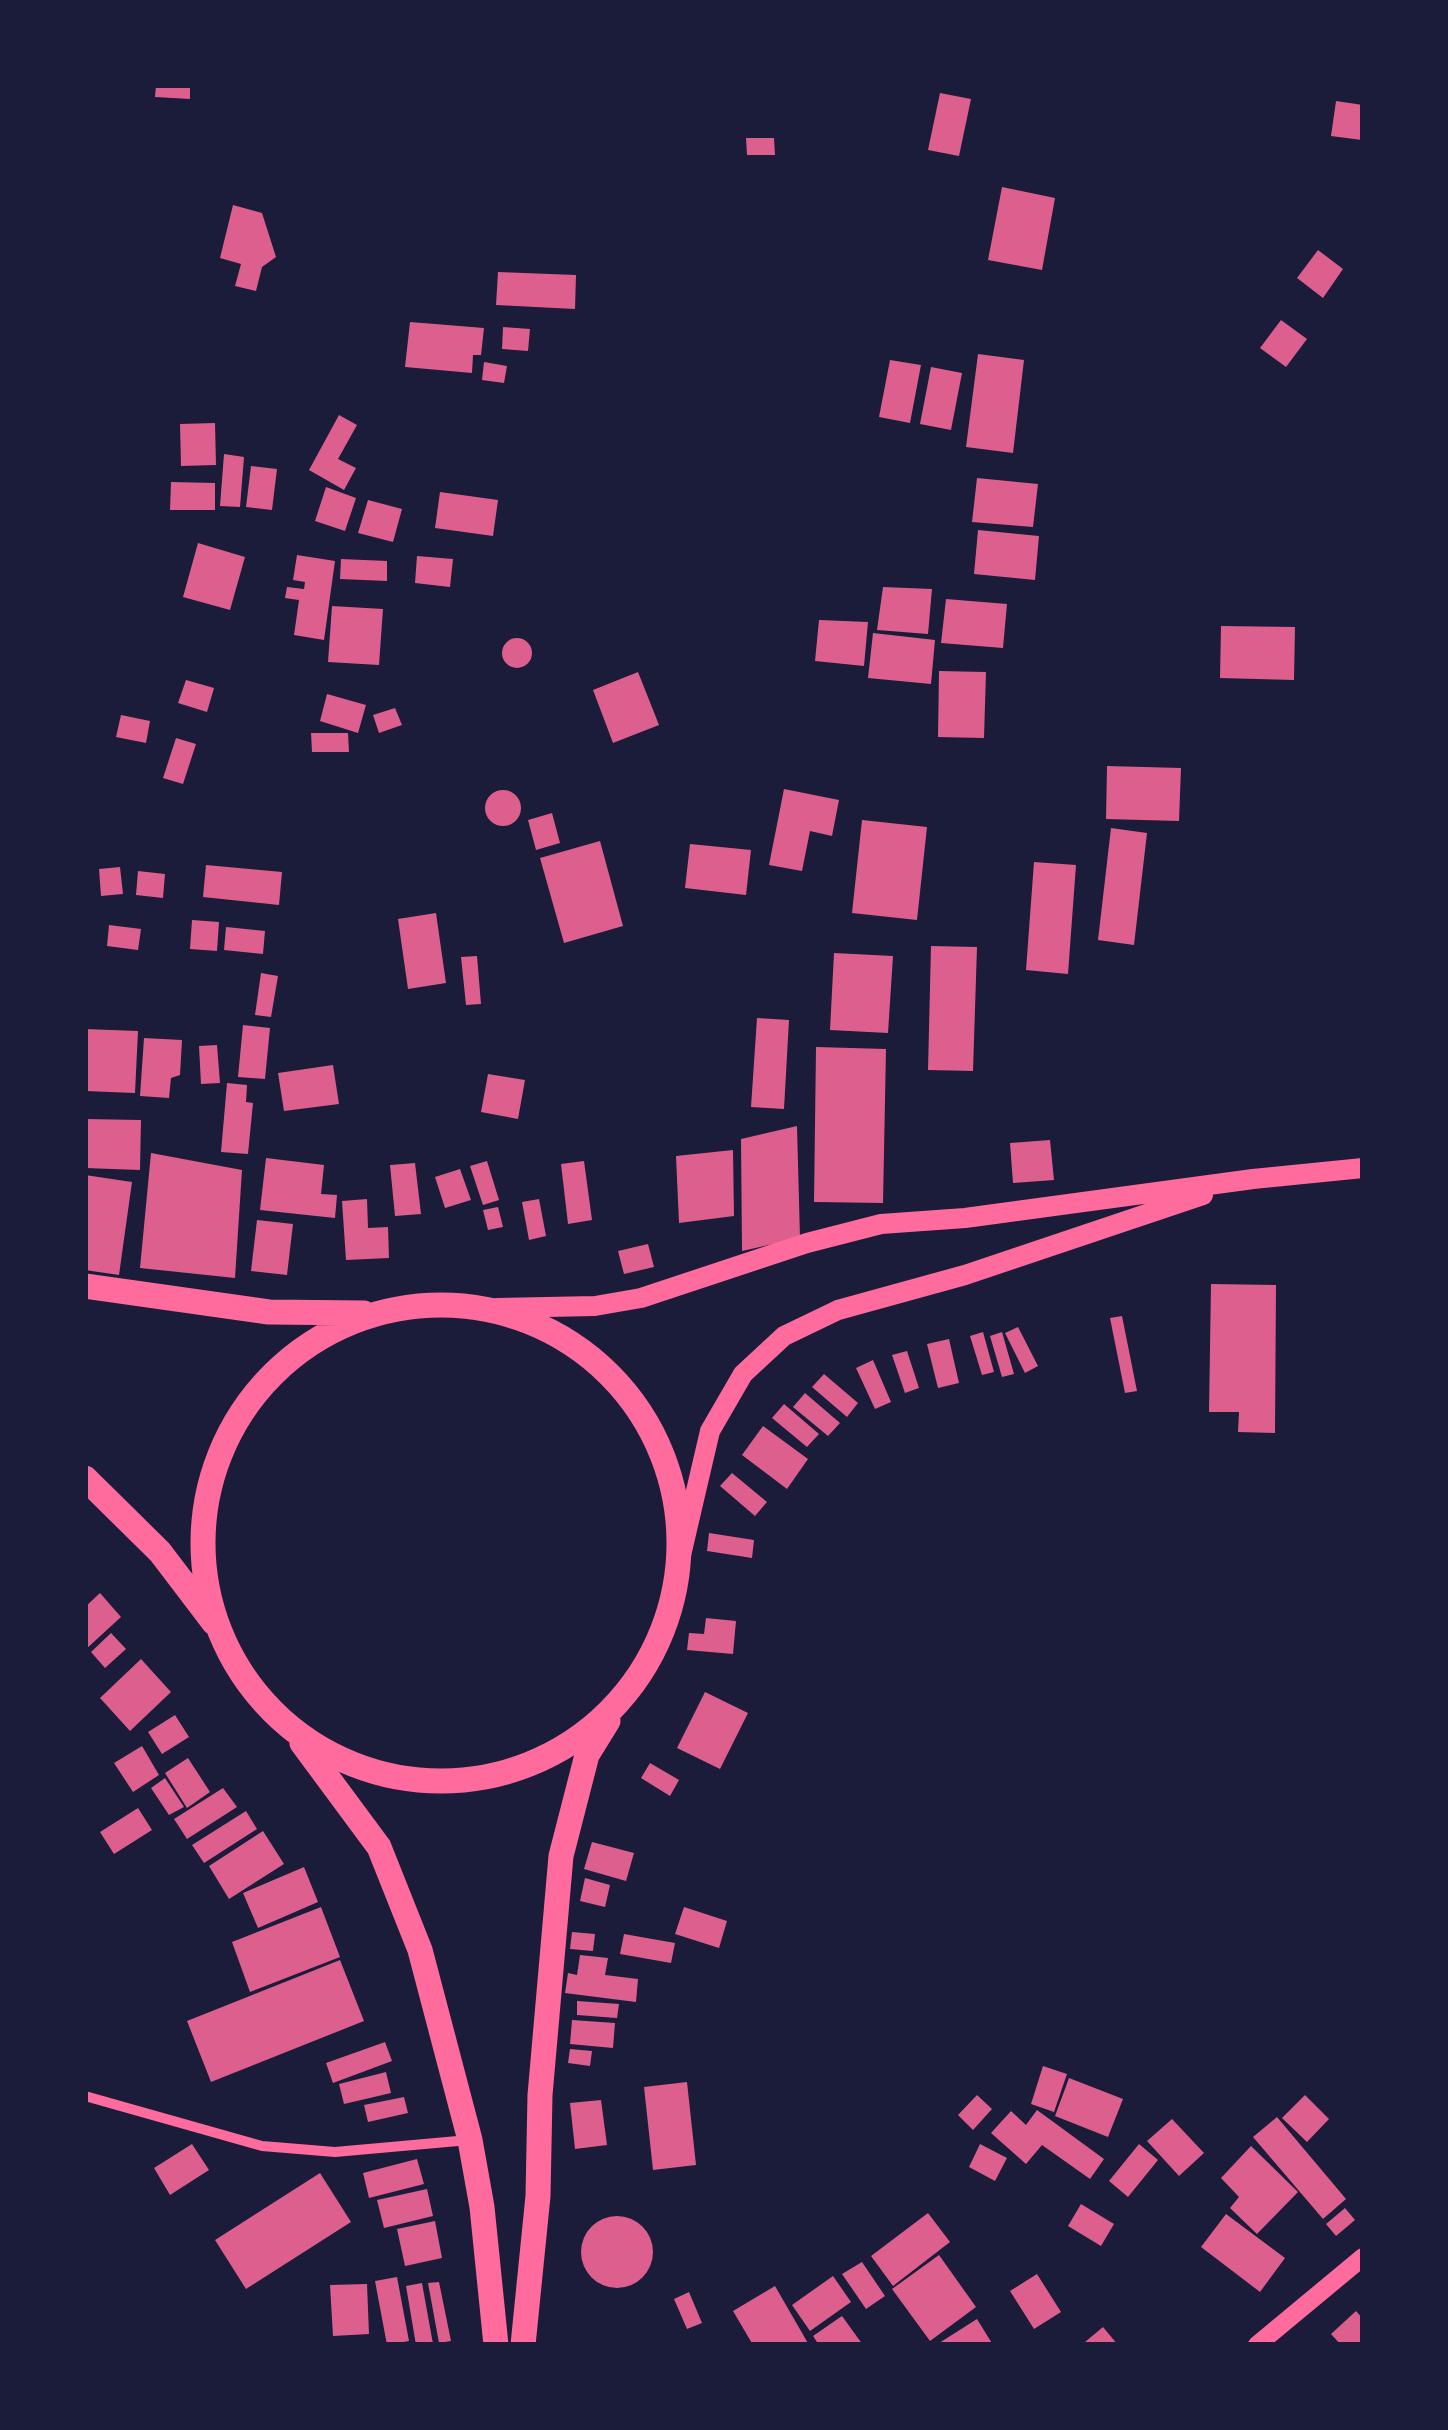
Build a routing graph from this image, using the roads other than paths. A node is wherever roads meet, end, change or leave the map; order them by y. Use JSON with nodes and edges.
{"nodes":[{"id":1,"x":1363,"y":1168,"type":"edge"},
{"id":2,"x":1253,"y":1179,"type":"junction"},
{"id":3,"x":85,"y":1286,"type":"edge"},
{"id":4,"x":497,"y":1308,"type":"junction"},
{"id":5,"x":369,"y":1313,"type":"junction"},
{"id":6,"x":85,"y":1478,"type":"edge"},
{"id":7,"x":675,"y":1581,"type":"junction"},
{"id":8,"x":220,"y":1631,"type":"junction"},
{"id":9,"x":622,"y":1697,"type":"junction"},
{"id":10,"x":294,"y":1731,"type":"junction"},
{"id":11,"x":85,"y":2096,"type":"edge"},
{"id":12,"x":470,"y":2140,"type":"junction"},
{"id":13,"x":1363,"y":2257,"type":"edge"},
{"id":14,"x":496,"y":2345,"type":"edge"},
{"id":15,"x":523,"y":2345,"type":"edge"},
{"id":16,"x":1257,"y":2345,"type":"edge"}],
"edges":[{"from":1,"to":2,"type":"main road"},
{"from":2,"to":4,"type":"main road"},
{"from":2,"to":7,"type":"main road"},
{"from":3,"to":5,"type":"main road"},
{"from":4,"to":5,"type":"main road"},
{"from":4,"to":7,"type":"main road"},
{"from":5,"to":8,"type":"main road"},
{"from":6,"to":8,"type":"main road"},
{"from":7,"to":9,"type":"main road"},
{"from":8,"to":10,"type":"main road"},
{"from":9,"to":10,"type":"main road"},
{"from":9,"to":15,"type":"main road"},
{"from":10,"to":12,"type":"main road"},
{"from":11,"to":12,"type":"street"},
{"from":12,"to":14,"type":"main road"},
{"from":13,"to":16,"type":"street"}]}
